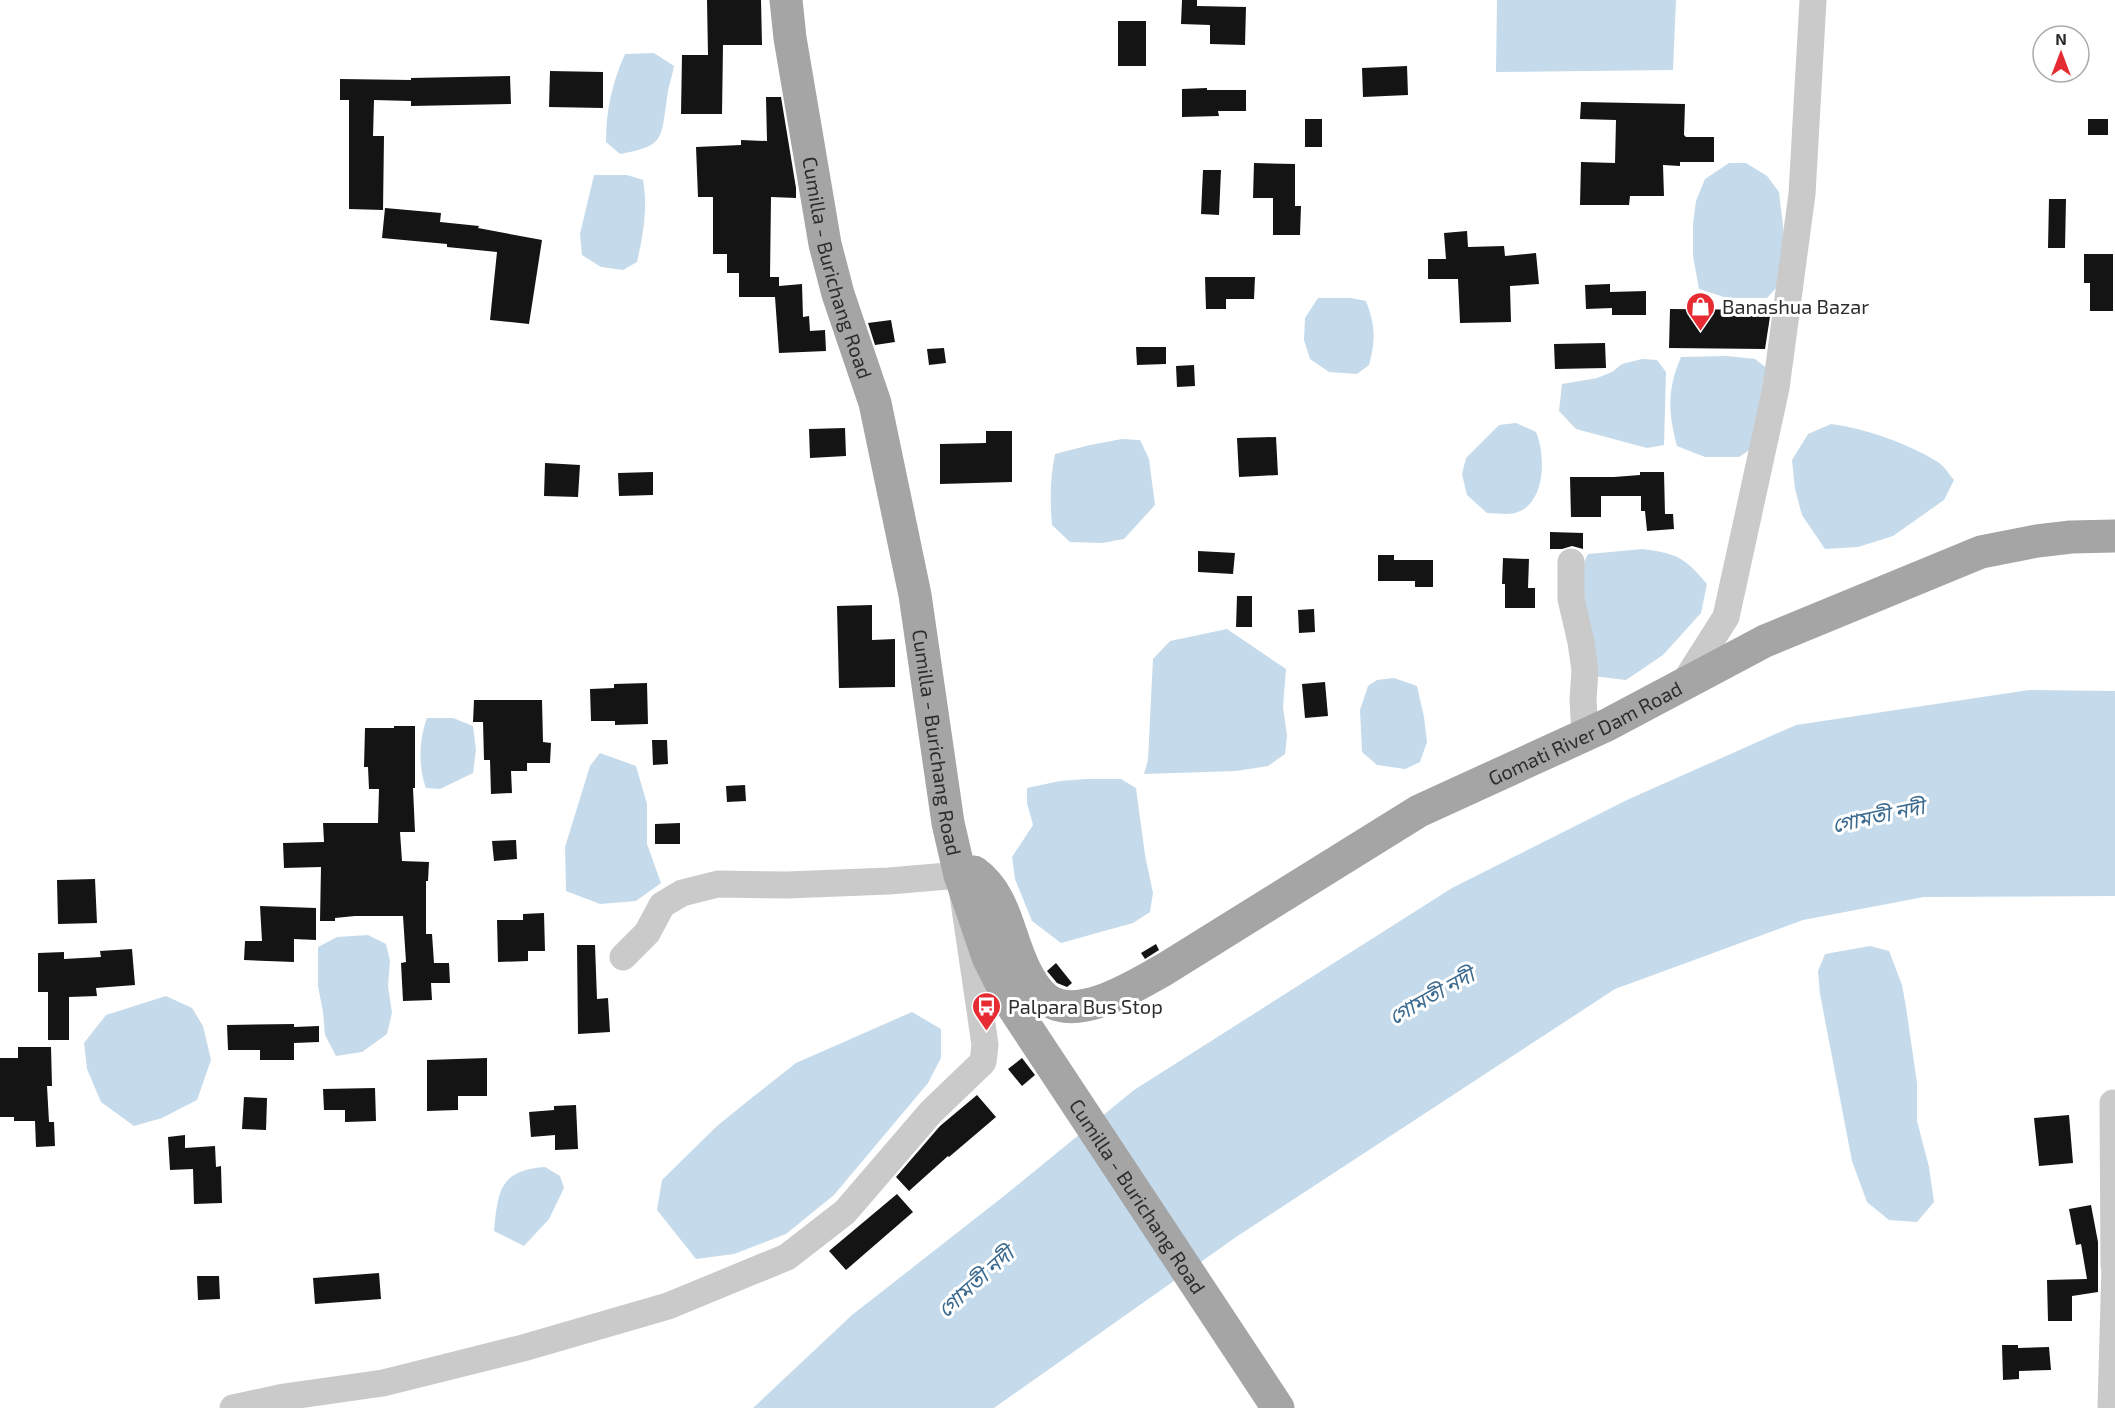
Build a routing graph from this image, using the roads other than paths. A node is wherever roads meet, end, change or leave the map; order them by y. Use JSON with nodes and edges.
{"nodes":[{"id":1,"x":786,"y":0,"type":"edge"},
{"id":2,"x":1813,"y":0,"type":"edge"},
{"id":3,"x":2115,"y":536,"type":"edge"},
{"id":4,"x":1571,"y":562,"type":"dead end"},
{"id":5,"x":1684,"y":682,"type":"junction"},
{"id":6,"x":1585,"y":735,"type":"junction"},
{"id":7,"x":960,"y":875,"type":"junction"},
{"id":8,"x":623,"y":957,"type":"dead end"},
{"id":9,"x":2113,"y":1103,"type":"dead end"},
{"id":10,"x":2114,"y":1265,"type":"edge"},
{"id":11,"x":233,"y":1408,"type":"edge"},
{"id":12,"x":1278,"y":1408,"type":"edge"},
{"id":13,"x":2111,"y":1408,"type":"edge"}],
"edges":[{"from":1,"to":7,"type":"main road","name":"Cumilla - Burichang Road"},
{"from":2,"to":5,"type":"street"},
{"from":3,"to":5,"type":"main road","name":"Gomati River Dam Road"},
{"from":4,"to":6,"type":"street"},
{"from":5,"to":6,"type":"main road","name":"Gomati River Dam Road"},
{"from":6,"to":7,"type":"main road","name":"Gomati River Dam Road"},
{"from":7,"to":8,"type":"street"},
{"from":7,"to":11,"type":"street"},
{"from":7,"to":12,"type":"main road","name":"Cumilla - Burichang Road"},
{"from":9,"to":10,"type":"street"},
{"from":10,"to":13,"type":"street"}]}
